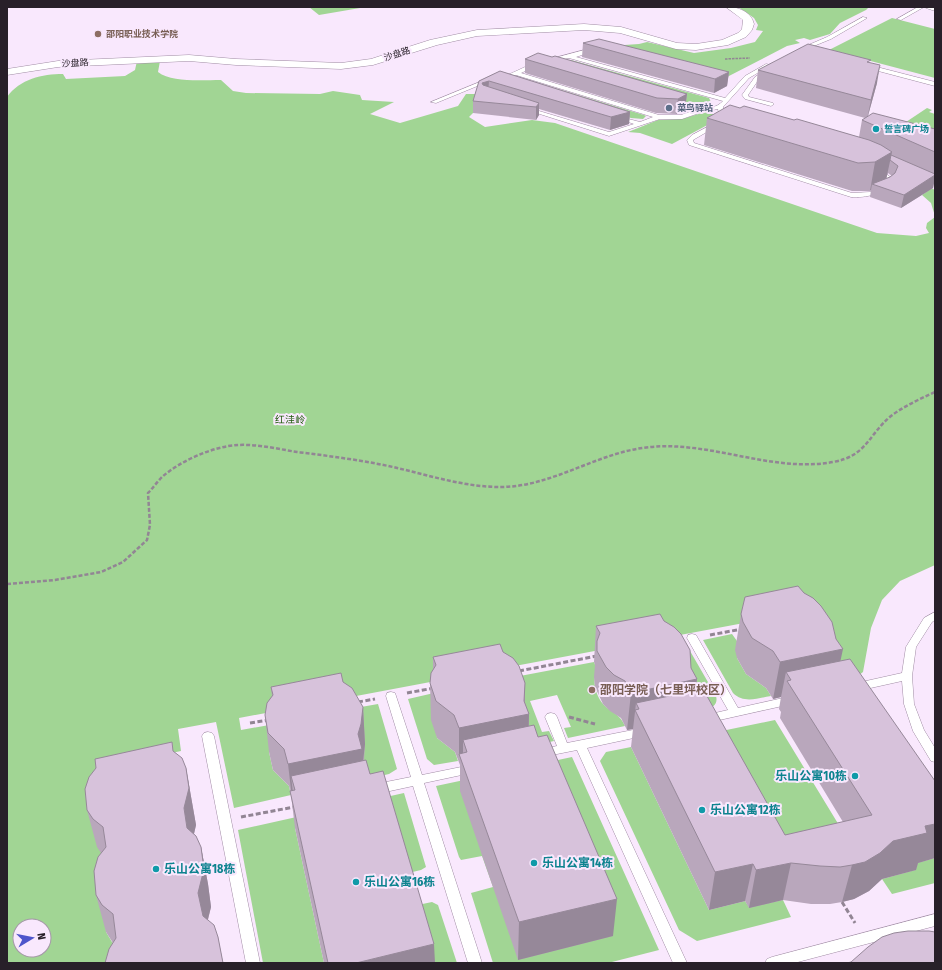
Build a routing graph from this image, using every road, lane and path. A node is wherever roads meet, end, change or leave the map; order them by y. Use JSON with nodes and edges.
{"nodes":[{"id":1,"x":731,"y":7,"type":"edge"},
{"id":2,"x":922,"y":7,"type":"edge"},
{"id":3,"x":928,"y":7,"type":"edge"},
{"id":4,"x":935,"y":10,"type":"edge"},
{"id":5,"x":865,"y":18,"type":"dead end"},
{"id":6,"x":899,"y":19,"type":"dead end"},
{"id":7,"x":598,"y":49,"type":"edge"},
{"id":8,"x":808,"y":51,"type":"edge"},
{"id":9,"x":570,"y":57,"type":"junction"},
{"id":10,"x":777,"y":60,"type":"edge"},
{"id":11,"x":547,"y":65,"type":"edge"},
{"id":12,"x":860,"y":65,"type":"edge"},
{"id":13,"x":554,"y":67,"type":"edge"},
{"id":14,"x":775,"y":68,"type":"edge"},
{"id":15,"x":7,"y":72,"type":"edge"},
{"id":16,"x":516,"y":73,"type":"junction"},
{"id":17,"x":731,"y":83,"type":"dead end"},
{"id":18,"x":935,"y":84,"type":"edge"},
{"id":19,"x":739,"y":85,"type":"junction"},
{"id":20,"x":665,"y":99,"type":"edge"},
{"id":21,"x":726,"y":100,"type":"junction"},
{"id":22,"x":434,"y":102,"type":"dead end"},
{"id":23,"x":771,"y":104,"type":"dead end"},
{"id":24,"x":720,"y":107,"type":"junction"},
{"id":25,"x":523,"y":108,"type":"edge"},
{"id":26,"x":701,"y":110,"type":"junction"},
{"id":27,"x":610,"y":114,"type":"edge"},
{"id":28,"x":659,"y":117,"type":"junction"},
{"id":29,"x":726,"y":119,"type":"junction"},
{"id":30,"x":733,"y":123,"type":"edge"},
{"id":31,"x":641,"y":124,"type":"junction"},
{"id":32,"x":872,"y":168,"type":"edge"},
{"id":33,"x":935,"y":392,"type":"edge"},
{"id":34,"x":7,"y":584,"type":"edge"},
{"id":35,"x":935,"y":615,"type":"edge"},
{"id":36,"x":746,"y":628,"type":"edge"},
{"id":37,"x":692,"y":638,"type":"joint"},
{"id":38,"x":600,"y":656,"type":"edge"},
{"id":39,"x":514,"y":672,"type":"edge"},
{"id":40,"x":906,"y":676,"type":"junction"},
{"id":41,"x":437,"y":687,"type":"edge"},
{"id":42,"x":844,"y":689,"type":"edge"},
{"id":43,"x":391,"y":696,"type":"junction"},
{"id":44,"x":805,"y":698,"type":"edge"},
{"id":45,"x":352,"y":704,"type":"edge"},
{"id":46,"x":735,"y":712,"type":"junction"},
{"id":47,"x":551,"y":717,"type":"joint"},
{"id":48,"x":273,"y":719,"type":"edge"},
{"id":49,"x":698,"y":720,"type":"edge"},
{"id":50,"x":250,"y":723,"type":"dead end"},
{"id":51,"x":600,"y":726,"type":"dead end"},
{"id":52,"x":653,"y":730,"type":"edge"},
{"id":53,"x":208,"y":736,"type":"dead end"},
{"id":54,"x":580,"y":746,"type":"junction"},
{"id":55,"x":564,"y":749,"type":"junction"},
{"id":56,"x":533,"y":755,"type":"edge"},
{"id":57,"x":935,"y":758,"type":"edge"},
{"id":58,"x":479,"y":767,"type":"edge"},
{"id":59,"x":416,"y":780,"type":"junction"},
{"id":60,"x":363,"y":792,"type":"edge"},
{"id":61,"x":294,"y":807,"type":"edge"},
{"id":62,"x":245,"y":816,"type":"dead end"},
{"id":63,"x":935,"y":920,"type":"edge"},
{"id":64,"x":253,"y":963,"type":"edge"},
{"id":65,"x":475,"y":963,"type":"edge"},
{"id":66,"x":680,"y":963,"type":"edge"},
{"id":67,"x":772,"y":963,"type":"edge"}],
"edges":[{"from":1,"to":15,"type":"street","name":"沙盘路"},
{"from":2,"to":6,"type":"lane"},
{"from":3,"to":4,"type":"lane"},
{"from":5,"to":8,"type":"lane"},
{"from":7,"to":9,"type":"lane"},
{"from":9,"to":16,"type":"lane"},
{"from":9,"to":21,"type":"lane"},
{"from":10,"to":19,"type":"lane"},
{"from":11,"to":13,"type":"lane"},
{"from":12,"to":18,"type":"lane"},
{"from":14,"to":23,"type":"lane"},
{"from":16,"to":22,"type":"lane"},
{"from":16,"to":28,"type":"lane"},
{"from":17,"to":19,"type":"lane"},
{"from":19,"to":21,"type":"lane"},
{"from":20,"to":26,"type":"lane"},
{"from":21,"to":24,"type":"lane"},
{"from":24,"to":26,"type":"lane"},
{"from":24,"to":29,"type":"lane"},
{"from":25,"to":31,"type":"lane"},
{"from":26,"to":28,"type":"lane"},
{"from":27,"to":31,"type":"lane"},
{"from":28,"to":31,"type":"lane"},
{"from":29,"to":30,"type":"lane"},
{"from":29,"to":32,"type":"lane"},
{"from":33,"to":34,"type":"path"},
{"from":35,"to":40,"type":"lane"},
{"from":36,"to":37,"type":"path"},
{"from":37,"to":46,"type":"lane"},
{"from":38,"to":39,"type":"path"},
{"from":40,"to":42,"type":"lane"},
{"from":40,"to":57,"type":"lane"},
{"from":41,"to":43,"type":"path"},
{"from":43,"to":45,"type":"path"},
{"from":43,"to":59,"type":"lane"},
{"from":44,"to":46,"type":"lane"},
{"from":46,"to":49,"type":"lane"},
{"from":47,"to":51,"type":"path"},
{"from":47,"to":55,"type":"lane"},
{"from":48,"to":50,"type":"path"},
{"from":52,"to":54,"type":"lane"},
{"from":53,"to":64,"type":"lane"},
{"from":54,"to":55,"type":"lane"},
{"from":54,"to":66,"type":"lane"},
{"from":55,"to":56,"type":"lane"},
{"from":58,"to":59,"type":"lane"},
{"from":59,"to":60,"type":"lane"},
{"from":59,"to":65,"type":"lane"},
{"from":61,"to":62,"type":"path"},
{"from":63,"to":67,"type":"lane"}]}
